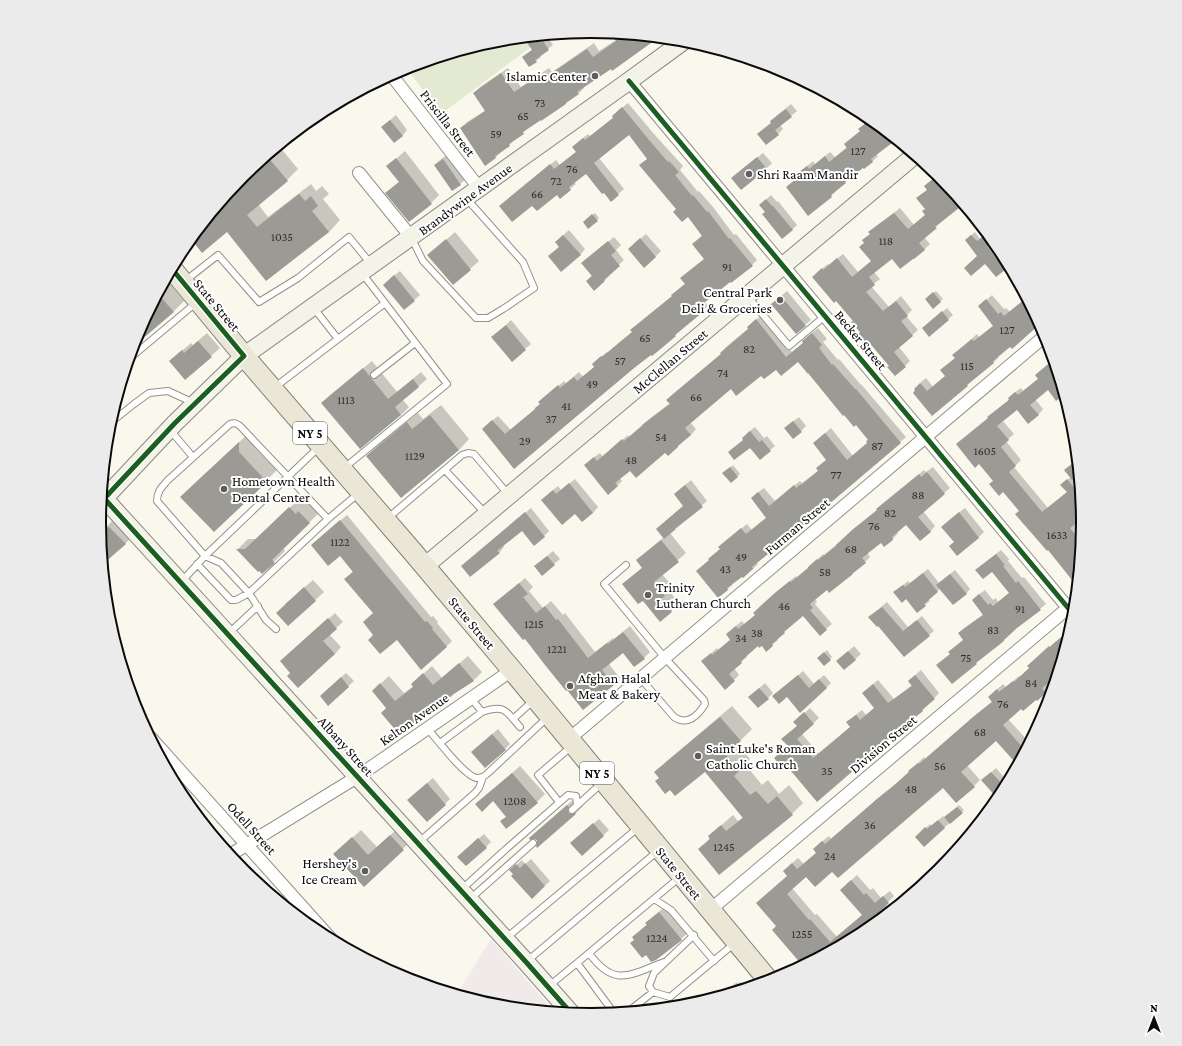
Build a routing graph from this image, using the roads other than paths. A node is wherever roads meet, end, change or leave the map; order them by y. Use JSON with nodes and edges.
{"nodes":[{"id":1,"x":677,"y":46,"type":"edge"},
{"id":2,"x":394,"y":80,"type":"edge"},
{"id":3,"x":629,"y":81,"type":"junction"},
{"id":4,"x":911,"y":158,"type":"edge"},
{"id":5,"x":359,"y":173,"type":"dead end"},
{"id":6,"x":479,"y":188,"type":"junction"},
{"id":7,"x":465,"y":198,"type":"junction"},
{"id":8,"x":411,"y":238,"type":"junction"},
{"id":9,"x":783,"y":266,"type":"junction"},
{"id":10,"x":367,"y":269,"type":"junction"},
{"id":11,"x":177,"y":276,"type":"edge"},
{"id":12,"x":747,"y":296,"type":"junction"},
{"id":13,"x":198,"y":301,"type":"junction"},
{"id":14,"x":385,"y":303,"type":"junction"},
{"id":15,"x":313,"y":307,"type":"junction"},
{"id":16,"x":825,"y":316,"type":"junction"},
{"id":17,"x":338,"y":339,"type":"junction"},
{"id":18,"x":1040,"y":340,"type":"edge"},
{"id":19,"x":415,"y":343,"type":"junction"},
{"id":20,"x":138,"y":352,"type":"edge"},
{"id":21,"x":244,"y":356,"type":"junction"},
{"id":22,"x":374,"y":375,"type":"dead end"},
{"id":23,"x":272,"y":389,"type":"junction"},
{"id":24,"x":195,"y":404,"type":"junction"},
{"id":25,"x":118,"y":417,"type":"edge"},
{"id":26,"x":169,"y":429,"type":"junction"},
{"id":27,"x":925,"y":437,"type":"junction"},
{"id":28,"x":321,"y":446,"type":"junction"},
{"id":29,"x":193,"y":458,"type":"junction"},
{"id":30,"x":342,"y":470,"type":"junction"},
{"id":31,"x":445,"y":470,"type":"junction"},
{"id":32,"x":288,"y":477,"type":"junction"},
{"id":33,"x":361,"y":492,"type":"junction"},
{"id":34,"x":107,"y":494,"type":"edge"},
{"id":35,"x":509,"y":495,"type":"junction"},
{"id":36,"x":107,"y":504,"type":"edge"},
{"id":37,"x":486,"y":514,"type":"junction"},
{"id":38,"x":328,"y":519,"type":"junction"},
{"id":39,"x":386,"y":521,"type":"junction"},
{"id":40,"x":205,"y":556,"type":"junction"},
{"id":41,"x":197,"y":564,"type":"junction"},
{"id":42,"x":626,"y":565,"type":"dead end"},
{"id":43,"x":425,"y":566,"type":"junction"},
{"id":44,"x":180,"y":582,"type":"junction"},
{"id":45,"x":249,"y":593,"type":"junction"},
{"id":46,"x":1069,"y":605,"type":"edge"},
{"id":47,"x":258,"y":606,"type":"junction"},
{"id":48,"x":1068,"y":611,"type":"edge"},
{"id":49,"x":276,"y":629,"type":"dead end"},
{"id":50,"x":228,"y":634,"type":"junction"},
{"id":51,"x":665,"y":658,"type":"junction"},
{"id":52,"x":512,"y":670,"type":"junction"},
{"id":53,"x":640,"y":679,"type":"junction"},
{"id":54,"x":471,"y":698,"type":"junction"},
{"id":55,"x":536,"y":699,"type":"junction"},
{"id":56,"x":482,"y":712,"type":"junction"},
{"id":57,"x":550,"y":716,"type":"junction"},
{"id":58,"x":513,"y":719,"type":"junction"},
{"id":59,"x":520,"y":727,"type":"dead end"},
{"id":60,"x":427,"y":728,"type":"junction"},
{"id":61,"x":571,"y":742,"type":"junction"},
{"id":62,"x":440,"y":743,"type":"junction"},
{"id":63,"x":164,"y":753,"type":"edge"},
{"id":64,"x":357,"y":776,"type":"junction"},
{"id":65,"x":483,"y":777,"type":"junction"},
{"id":66,"x":604,"y":782,"type":"junction"},
{"id":67,"x":559,"y":802,"type":"junction"},
{"id":68,"x":577,"y":805,"type":"junction"},
{"id":69,"x":572,"y":810,"type":"dead end"},
{"id":70,"x":640,"y":826,"type":"junction"},
{"id":71,"x":418,"y":843,"type":"junction"},
{"id":72,"x":533,"y":843,"type":"dead end"},
{"id":73,"x":247,"y":845,"type":"junction"},
{"id":74,"x":660,"y":850,"type":"junction"},
{"id":75,"x":235,"y":853,"type":"edge"},
{"id":76,"x":682,"y":876,"type":"junction"},
{"id":77,"x":465,"y":895,"type":"junction"},
{"id":78,"x":654,"y":899,"type":"junction"},
{"id":79,"x":710,"y":910,"type":"junction"},
{"id":80,"x":315,"y":921,"type":"edge"},
{"id":81,"x":694,"y":935,"type":"junction"},
{"id":82,"x":505,"y":939,"type":"junction"},
{"id":83,"x":737,"y":942,"type":"junction"},
{"id":84,"x":589,"y":953,"type":"junction"},
{"id":85,"x":667,"y":961,"type":"junction"},
{"id":86,"x":714,"y":961,"type":"junction"},
{"id":87,"x":526,"y":962,"type":"junction"},
{"id":88,"x":577,"y":963,"type":"junction"},
{"id":89,"x":765,"y":976,"type":"edge"},
{"id":90,"x":548,"y":987,"type":"junction"},
{"id":91,"x":653,"y":992,"type":"junction"},
{"id":92,"x":636,"y":1006,"type":"edge"},
{"id":93,"x":566,"y":1007,"type":"edge"},
{"id":94,"x":610,"y":1007,"type":"edge"}],
"edges":[{"from":1,"to":3,"type":"street","name":"Brandywine Avenue"},
{"from":2,"to":6,"type":"street","name":"Priscilla Street"},
{"from":3,"to":6,"type":"street","name":"Brandywine Avenue"},
{"from":3,"to":9,"type":"street","name":"Becker Street"},
{"from":4,"to":9,"type":"street","name":"McClellan Street"},
{"from":5,"to":8,"type":"street"},
{"from":6,"to":7,"type":"street","name":"Brandywine Avenue"},
{"from":7,"to":8,"type":"street","name":"Brandywine Avenue"},
{"from":7,"to":8,"type":"lane"},
{"from":8,"to":10,"type":"street","name":"Brandywine Avenue"},
{"from":9,"to":12,"type":"street","name":"McClellan Street"},
{"from":9,"to":16,"type":"street","name":"Becker Street"},
{"from":10,"to":11,"type":"lane"},
{"from":10,"to":14,"type":"lane"},
{"from":10,"to":15,"type":"street","name":"Brandywine Avenue"},
{"from":11,"to":13,"type":"main road","name":"State Street","number":"NY 5"},
{"from":12,"to":16,"type":"lane"},
{"from":12,"to":35,"type":"street","name":"McClellan Street"},
{"from":13,"to":20,"type":"lane"},
{"from":13,"to":21,"type":"main road","name":"State Street","number":"NY 5"},
{"from":14,"to":17,"type":"lane"},
{"from":14,"to":19,"type":"lane"},
{"from":15,"to":17,"type":"lane"},
{"from":15,"to":21,"type":"street","name":"Brandywine Avenue"},
{"from":16,"to":27,"type":"street","name":"Becker Street"},
{"from":17,"to":23,"type":"lane"},
{"from":18,"to":27,"type":"street","name":"Furman Street"},
{"from":19,"to":22,"type":"lane"},
{"from":19,"to":30,"type":"lane"},
{"from":21,"to":23,"type":"main road","name":"State Street","number":"NY 5"},
{"from":21,"to":24,"type":"street","name":"Brandywine Avenue"},
{"from":23,"to":28,"type":"main road","name":"State Street","number":"NY 5"},
{"from":24,"to":25,"type":"lane"},
{"from":24,"to":26,"type":"street","name":"Brandywine Avenue"},
{"from":26,"to":29,"type":"lane"},
{"from":26,"to":34,"type":"street","name":"Brandywine Avenue"},
{"from":27,"to":46,"type":"street","name":"Becker Street"},
{"from":27,"to":51,"type":"street","name":"Furman Street"},
{"from":28,"to":30,"type":"main road","name":"State Street","number":"NY 5"},
{"from":28,"to":32,"type":"lane"},
{"from":29,"to":32,"type":"lane"},
{"from":29,"to":40,"type":"lane"},
{"from":30,"to":33,"type":"main road","name":"State Street","number":"NY 5"},
{"from":31,"to":35,"type":"lane"},
{"from":31,"to":37,"type":"lane"},
{"from":31,"to":39,"type":"lane"},
{"from":32,"to":38,"type":"lane"},
{"from":32,"to":40,"type":"lane"},
{"from":33,"to":38,"type":"lane"},
{"from":33,"to":39,"type":"main road","name":"State Street","number":"NY 5"},
{"from":35,"to":37,"type":"street","name":"McClellan Street"},
{"from":36,"to":44,"type":"street","name":"Albany Street"},
{"from":37,"to":43,"type":"street","name":"McClellan Street"},
{"from":38,"to":45,"type":"lane"},
{"from":39,"to":43,"type":"main road","name":"State Street","number":"NY 5"},
{"from":40,"to":41,"type":"lane"},
{"from":40,"to":45,"type":"lane"},
{"from":41,"to":44,"type":"lane"},
{"from":41,"to":45,"type":"lane"},
{"from":42,"to":51,"type":"lane"},
{"from":43,"to":52,"type":"main road","name":"State Street","number":"NY 5"},
{"from":44,"to":50,"type":"street","name":"Albany Street"},
{"from":45,"to":47,"type":"lane"},
{"from":47,"to":49,"type":"lane"},
{"from":47,"to":50,"type":"lane"},
{"from":48,"to":79,"type":"street","name":"Division Street"},
{"from":50,"to":64,"type":"street","name":"Albany Street"},
{"from":51,"to":53,"type":"street","name":"Furman Street"},
{"from":51,"to":53,"type":"lane"},
{"from":52,"to":54,"type":"street","name":"Kelton Avenue"},
{"from":52,"to":55,"type":"main road","name":"State Street","number":"NY 5"},
{"from":53,"to":61,"type":"street","name":"Furman Street"},
{"from":54,"to":56,"type":"lane"},
{"from":54,"to":60,"type":"street","name":"Kelton Avenue"},
{"from":55,"to":57,"type":"main road","name":"State Street","number":"NY 5"},
{"from":55,"to":58,"type":"lane"},
{"from":56,"to":58,"type":"lane"},
{"from":56,"to":62,"type":"lane"},
{"from":57,"to":61,"type":"main road","name":"State Street","number":"NY 5"},
{"from":57,"to":65,"type":"lane"},
{"from":58,"to":59,"type":"lane"},
{"from":60,"to":62,"type":"lane"},
{"from":60,"to":64,"type":"street","name":"Kelton Avenue"},
{"from":61,"to":66,"type":"main road","name":"State Street","number":"NY 5"},
{"from":61,"to":67,"type":"lane"},
{"from":62,"to":65,"type":"lane"},
{"from":63,"to":73,"type":"street","name":"Odell Street"},
{"from":64,"to":71,"type":"street","name":"Albany Street"},
{"from":64,"to":73,"type":"street","name":"Kelton Avenue"},
{"from":65,"to":71,"type":"lane"},
{"from":66,"to":68,"type":"lane"},
{"from":66,"to":70,"type":"main road","name":"State Street","number":"NY 5"},
{"from":67,"to":68,"type":"lane"},
{"from":67,"to":77,"type":"lane"},
{"from":68,"to":69,"type":"lane"},
{"from":70,"to":74,"type":"main road","name":"State Street","number":"NY 5"},
{"from":70,"to":82,"type":"lane"},
{"from":71,"to":77,"type":"street","name":"Albany Street"},
{"from":72,"to":77,"type":"lane"},
{"from":73,"to":75,"type":"street","name":"Kelton Avenue"},
{"from":73,"to":80,"type":"street","name":"Odell Street"},
{"from":74,"to":76,"type":"main road","name":"State Street","number":"NY 5"},
{"from":74,"to":87,"type":"lane"},
{"from":76,"to":78,"type":"lane"},
{"from":76,"to":79,"type":"main road","name":"State Street","number":"NY 5"},
{"from":77,"to":82,"type":"street","name":"Albany Street"},
{"from":78,"to":81,"type":"lane"},
{"from":78,"to":84,"type":"lane"},
{"from":79,"to":83,"type":"main road","name":"State Street","number":"NY 5"},
{"from":81,"to":85,"type":"lane"},
{"from":81,"to":86,"type":"lane"},
{"from":82,"to":87,"type":"street","name":"Albany Street"},
{"from":83,"to":86,"type":"lane"},
{"from":83,"to":89,"type":"main road","name":"State Street","number":"NY 5"},
{"from":84,"to":85,"type":"lane"},
{"from":84,"to":88,"type":"lane"},
{"from":85,"to":91,"type":"lane"},
{"from":86,"to":91,"type":"lane"},
{"from":87,"to":90,"type":"street","name":"Albany Street"},
{"from":88,"to":90,"type":"lane"},
{"from":88,"to":94,"type":"lane"},
{"from":90,"to":93,"type":"street","name":"Albany Street"},
{"from":91,"to":92,"type":"lane"}]}
